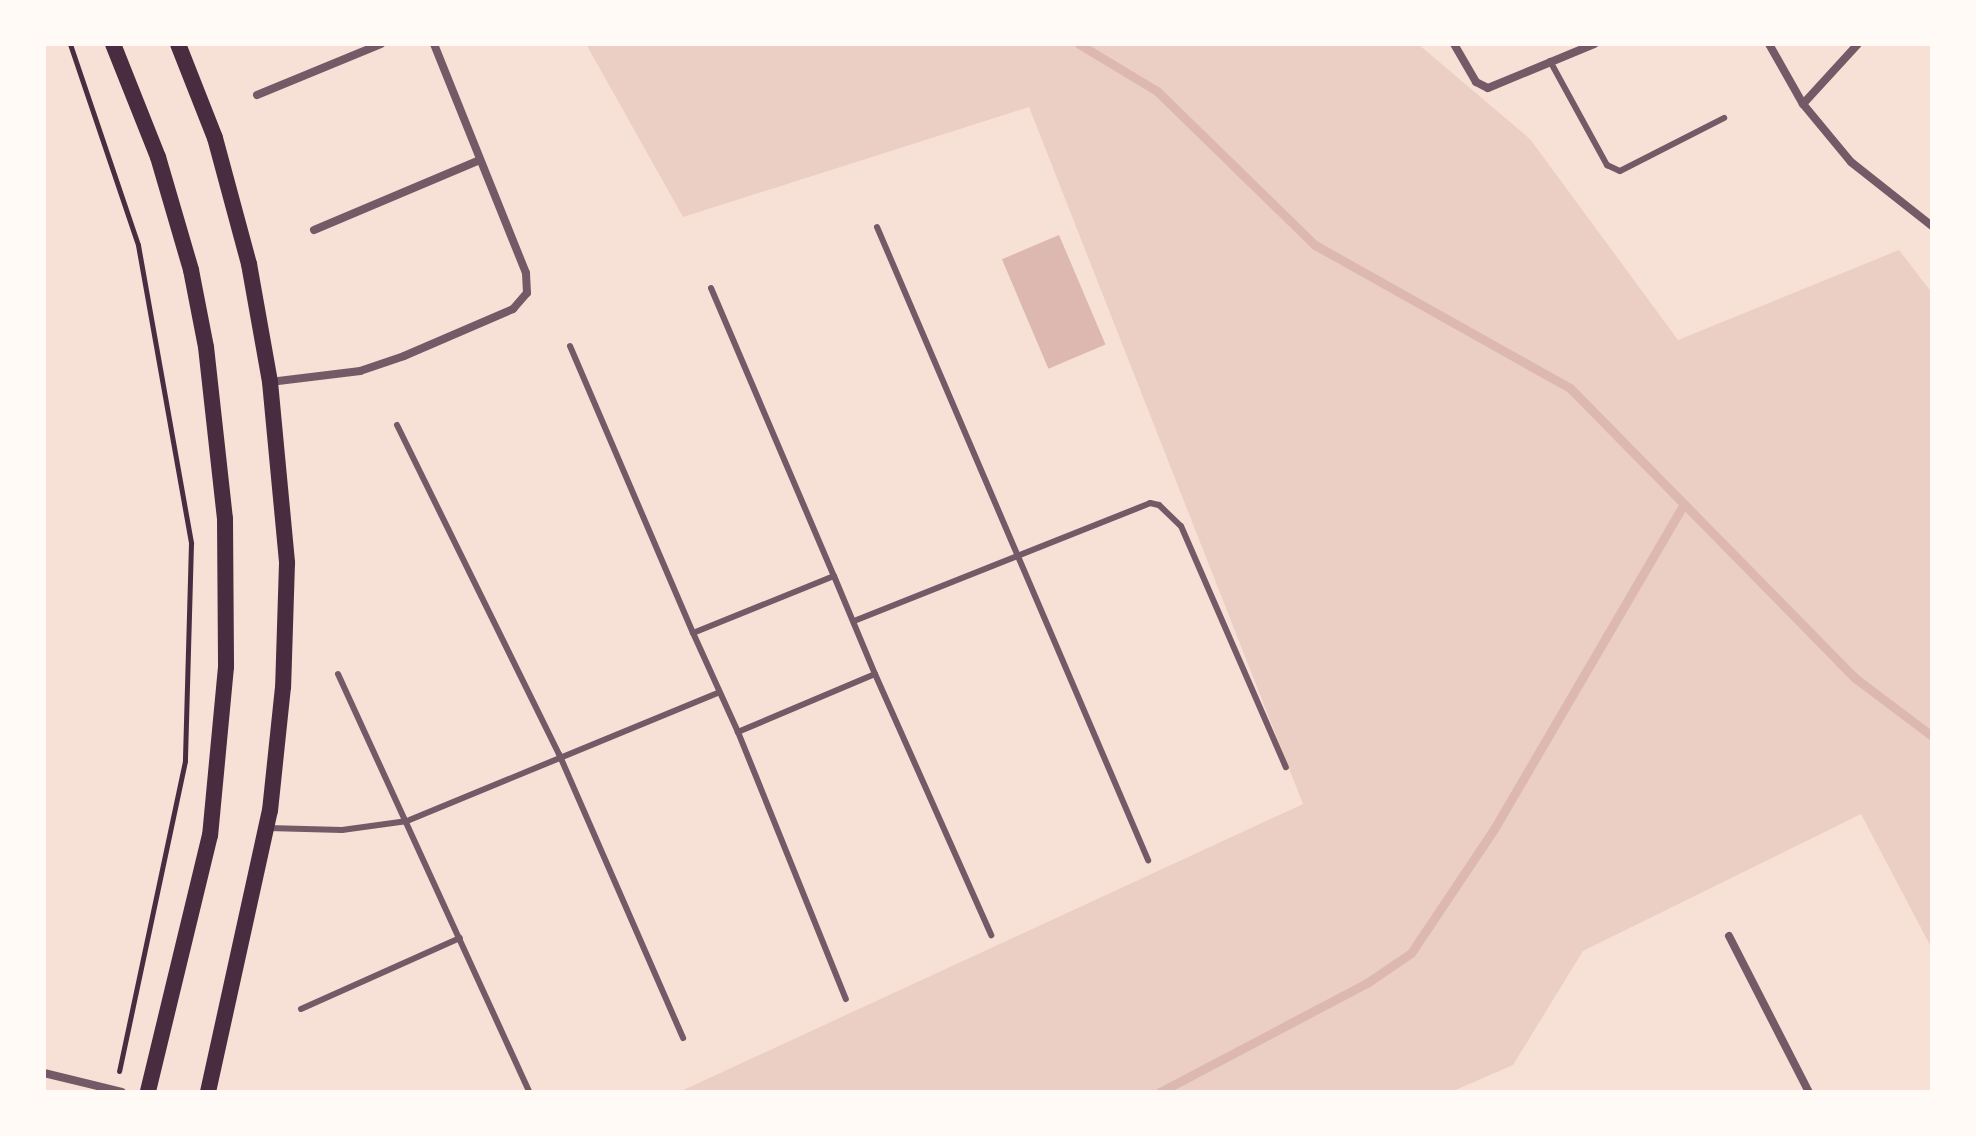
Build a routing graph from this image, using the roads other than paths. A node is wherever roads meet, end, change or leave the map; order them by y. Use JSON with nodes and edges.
{"nodes":[{"id":1,"x":113,"y":44,"type":"edge"},
{"id":2,"x":178,"y":44,"type":"edge"},
{"id":3,"x":381,"y":44,"type":"edge"},
{"id":4,"x":434,"y":44,"type":"edge"},
{"id":5,"x":1454,"y":44,"type":"edge"},
{"id":6,"x":1594,"y":44,"type":"edge"},
{"id":7,"x":1769,"y":44,"type":"edge"},
{"id":8,"x":1858,"y":44,"type":"edge"},
{"id":9,"x":1550,"y":61,"type":"junction"},
{"id":10,"x":257,"y":95,"type":"dead end"},
{"id":11,"x":1803,"y":104,"type":"junction"},
{"id":12,"x":1724,"y":118,"type":"dead end"},
{"id":13,"x":480,"y":160,"type":"junction"},
{"id":14,"x":1932,"y":226,"type":"edge"},
{"id":15,"x":877,"y":227,"type":"dead end"},
{"id":16,"x":314,"y":230,"type":"dead end"},
{"id":17,"x":711,"y":288,"type":"dead end"},
{"id":18,"x":570,"y":346,"type":"dead end"},
{"id":19,"x":270,"y":382,"type":"junction"},
{"id":20,"x":397,"y":425,"type":"dead end"},
{"id":21,"x":1022,"y":556,"type":"junction"},
{"id":22,"x":834,"y":576,"type":"junction"},
{"id":23,"x":854,"y":621,"type":"junction"},
{"id":24,"x":693,"y":633,"type":"junction"},
{"id":25,"x":338,"y":674,"type":"dead end"},
{"id":26,"x":875,"y":674,"type":"junction"},
{"id":27,"x":718,"y":693,"type":"junction"},
{"id":28,"x":738,"y":732,"type":"junction"},
{"id":29,"x":559,"y":754,"type":"junction"},
{"id":30,"x":1286,"y":767,"type":"dead end"},
{"id":31,"x":407,"y":821,"type":"junction"},
{"id":32,"x":267,"y":828,"type":"junction"},
{"id":33,"x":1148,"y":860,"type":"dead end"},
{"id":34,"x":991,"y":935,"type":"dead end"},
{"id":35,"x":1729,"y":936,"type":"dead end"},
{"id":36,"x":460,"y":938,"type":"junction"},
{"id":37,"x":846,"y":999,"type":"dead end"},
{"id":38,"x":301,"y":1009,"type":"dead end"},
{"id":39,"x":683,"y":1038,"type":"dead end"},
{"id":40,"x":44,"y":1073,"type":"edge"},
{"id":41,"x":118,"y":1091,"type":"edge"},
{"id":42,"x":148,"y":1092,"type":"edge"},
{"id":43,"x":208,"y":1092,"type":"edge"},
{"id":44,"x":529,"y":1092,"type":"edge"},
{"id":45,"x":1809,"y":1092,"type":"edge"}],
"edges":[{"from":1,"to":42,"type":"main road"},
{"from":2,"to":19,"type":"main road"},
{"from":3,"to":10,"type":"street"},
{"from":4,"to":13,"type":"street"},
{"from":5,"to":9,"type":"street"},
{"from":6,"to":9,"type":"street"},
{"from":7,"to":11,"type":"street"},
{"from":8,"to":11,"type":"street"},
{"from":9,"to":12,"type":"lane"},
{"from":11,"to":14,"type":"street"},
{"from":13,"to":16,"type":"street"},
{"from":13,"to":19,"type":"street"},
{"from":15,"to":21,"type":"lane"},
{"from":17,"to":22,"type":"lane"},
{"from":18,"to":24,"type":"lane"},
{"from":19,"to":32,"type":"main road"},
{"from":20,"to":29,"type":"lane"},
{"from":21,"to":23,"type":"lane"},
{"from":21,"to":30,"type":"lane"},
{"from":21,"to":33,"type":"lane"},
{"from":22,"to":23,"type":"lane"},
{"from":22,"to":24,"type":"lane"},
{"from":23,"to":26,"type":"lane"},
{"from":24,"to":27,"type":"lane"},
{"from":25,"to":31,"type":"lane"},
{"from":26,"to":28,"type":"lane"},
{"from":26,"to":34,"type":"lane"},
{"from":27,"to":28,"type":"lane"},
{"from":27,"to":29,"type":"lane"},
{"from":28,"to":37,"type":"lane"},
{"from":29,"to":31,"type":"lane"},
{"from":29,"to":39,"type":"lane"},
{"from":31,"to":32,"type":"lane"},
{"from":31,"to":36,"type":"lane"},
{"from":32,"to":43,"type":"main road"},
{"from":35,"to":45,"type":"street"},
{"from":36,"to":38,"type":"lane"},
{"from":36,"to":44,"type":"lane"},
{"from":40,"to":41,"type":"street"}]}
